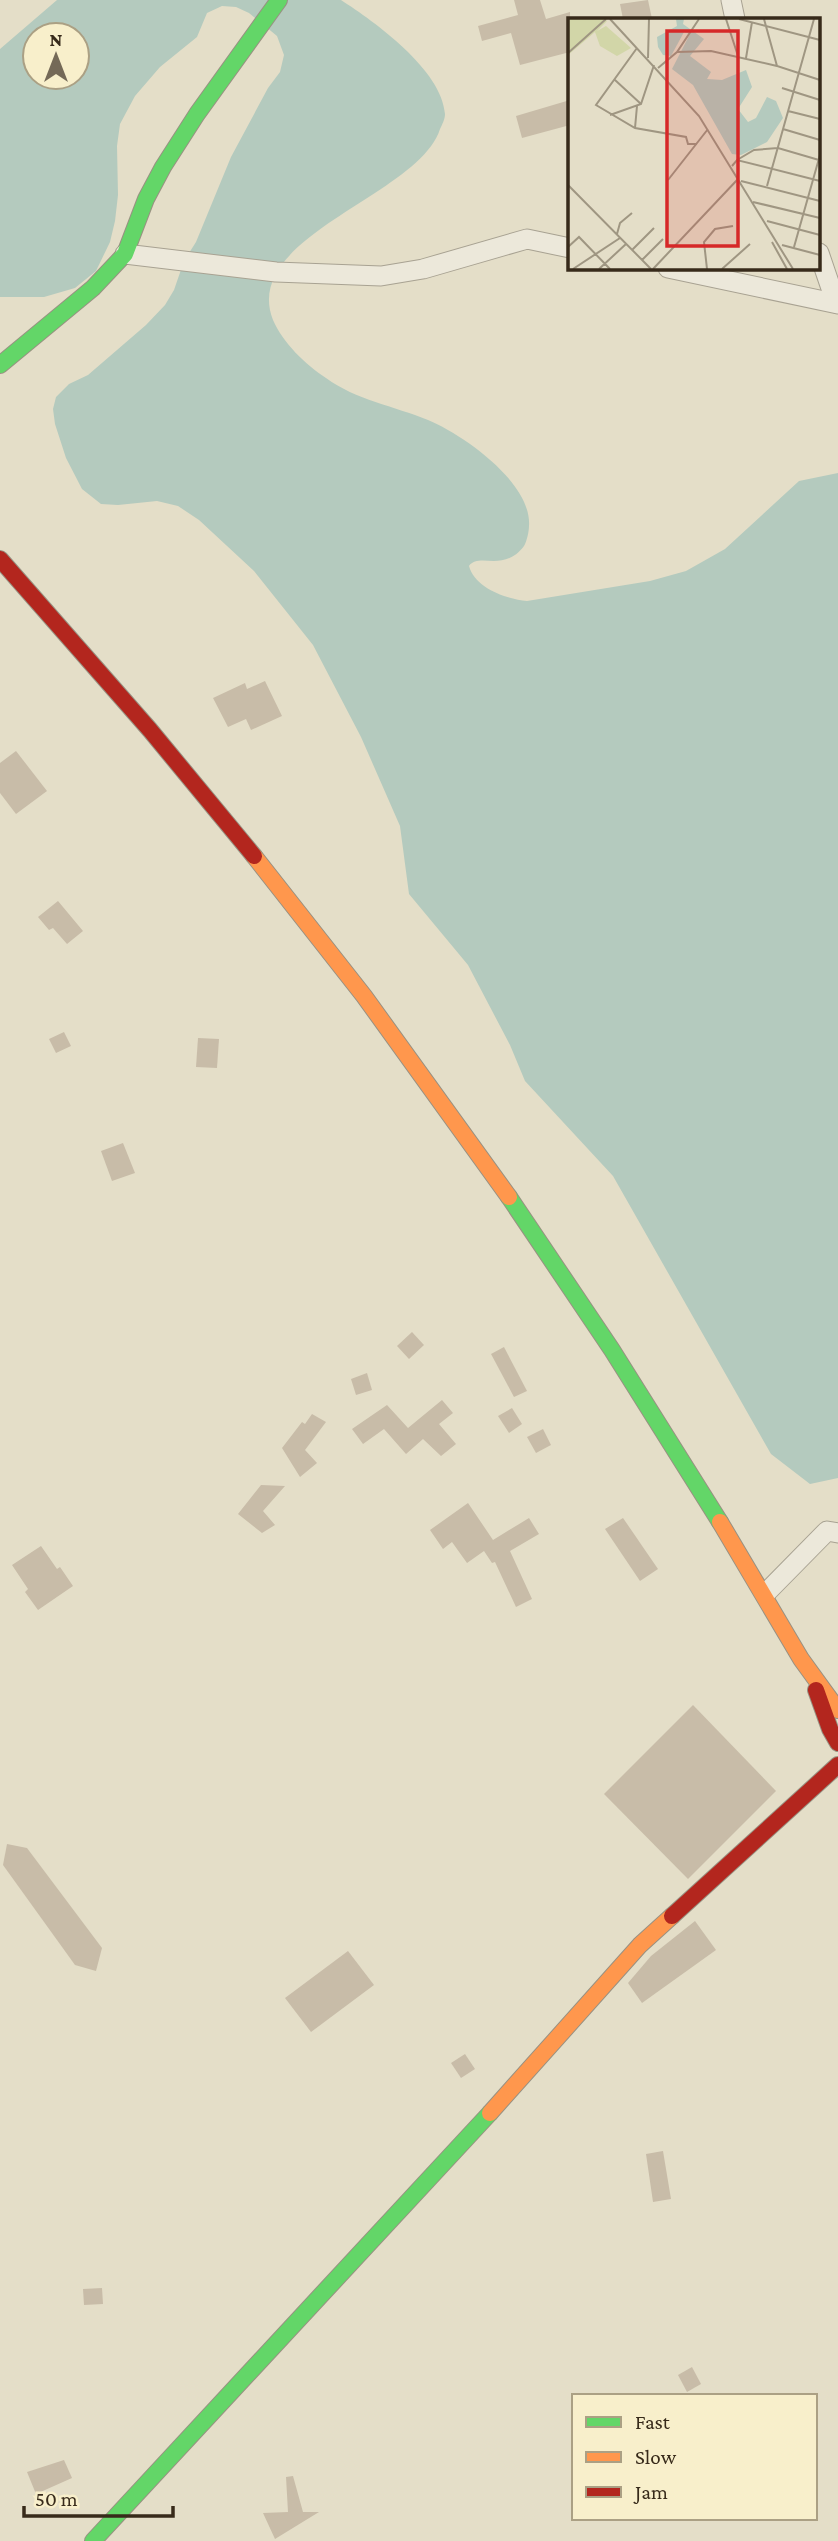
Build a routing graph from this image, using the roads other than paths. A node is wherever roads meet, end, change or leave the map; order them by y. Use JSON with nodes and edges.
{"nodes":[{"id":1,"x":279,"y":0,"type":"edge"},
{"id":2,"x":730,"y":0,"type":"edge"},
{"id":3,"x":735,"y":18,"type":"edge"},
{"id":4,"x":568,"y":248,"type":"edge"},
{"id":5,"x":125,"y":254,"type":"junction"},
{"id":6,"x":820,"y":256,"type":"edge"},
{"id":7,"x":677,"y":270,"type":"edge"},
{"id":8,"x":837,"y":304,"type":"edge"},
{"id":9,"x":0,"y":365,"type":"edge"},
{"id":10,"x":0,"y":559,"type":"edge"},
{"id":11,"x":834,"y":1529,"type":"edge"},
{"id":12,"x":765,"y":1594,"type":"junction"},
{"id":13,"x":807,"y":1668,"type":"junction"},
{"id":14,"x":838,"y":1710,"type":"edge"},
{"id":15,"x":838,"y":1743,"type":"edge"},
{"id":16,"x":838,"y":1765,"type":"edge"},
{"id":17,"x":93,"y":2541,"type":"edge"}],
"edges":[{"from":1,"to":5,"type":"main road"},
{"from":2,"to":3,"type":"street"},
{"from":4,"to":5,"type":"street"},
{"from":5,"to":9,"type":"main road"},
{"from":6,"to":8,"type":"street"},
{"from":7,"to":8,"type":"street"},
{"from":10,"to":12,"type":"main road"},
{"from":11,"to":12,"type":"street"},
{"from":12,"to":13,"type":"main road"},
{"from":13,"to":14,"type":"main road"},
{"from":13,"to":15,"type":"main road"},
{"from":16,"to":17,"type":"main road"}]}
